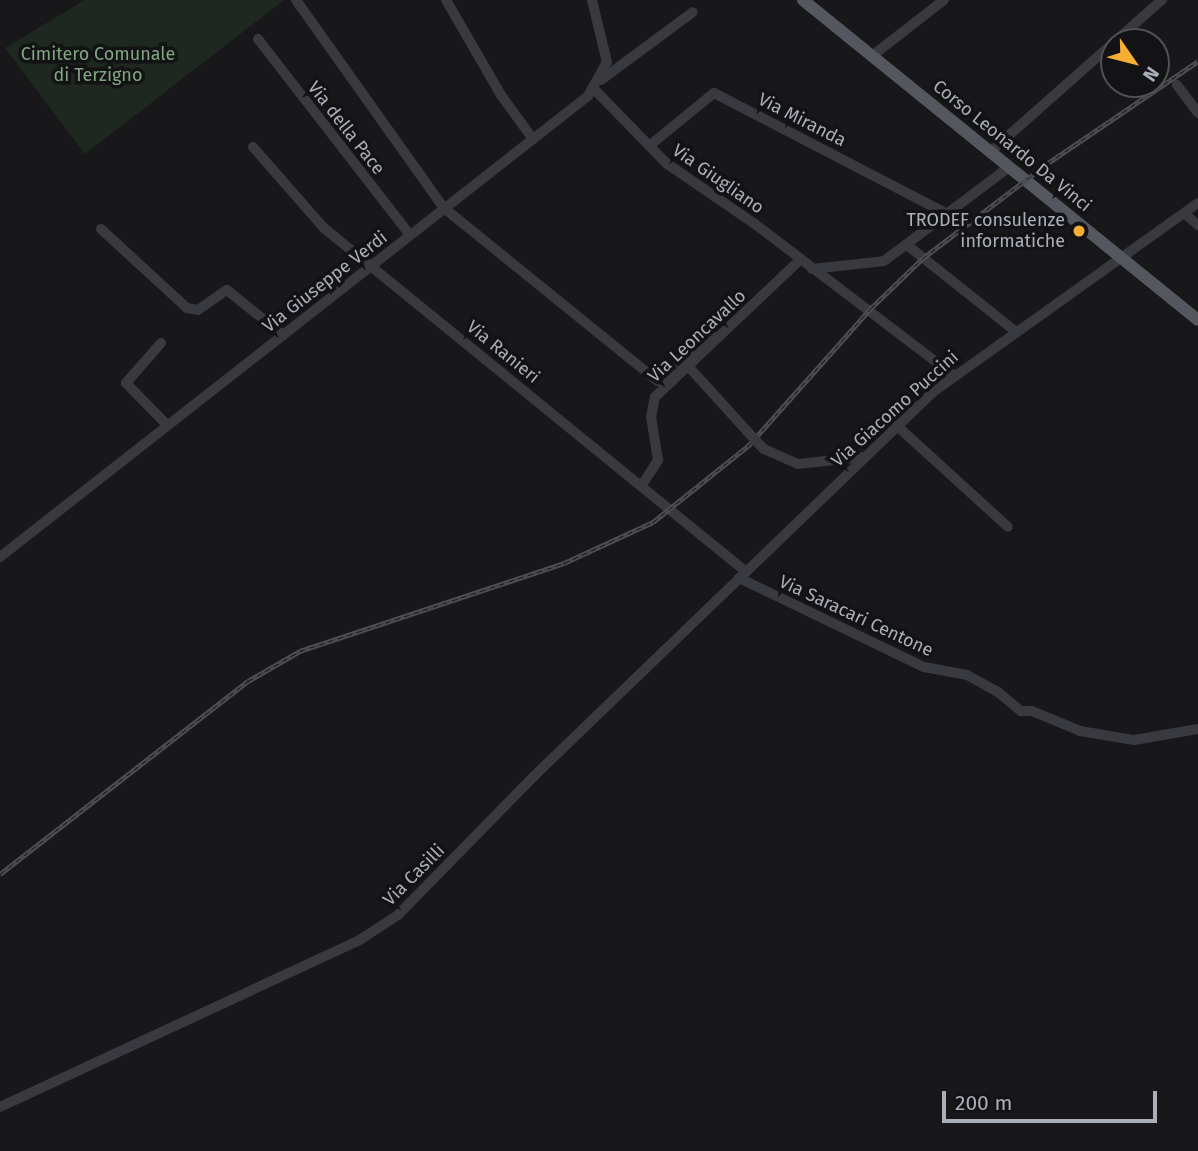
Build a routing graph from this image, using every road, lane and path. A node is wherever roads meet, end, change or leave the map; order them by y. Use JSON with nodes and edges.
{"nodes":[{"id":1,"x":296,"y":0,"type":"edge"},
{"id":2,"x":446,"y":0,"type":"edge"},
{"id":3,"x":592,"y":0,"type":"edge"},
{"id":4,"x":803,"y":0,"type":"edge"},
{"id":5,"x":944,"y":0,"type":"edge"},
{"id":6,"x":1163,"y":0,"type":"edge"},
{"id":7,"x":693,"y":12,"type":"dead end"},
{"id":8,"x":258,"y":40,"type":"dead end"},
{"id":9,"x":872,"y":55,"type":"junction"},
{"id":10,"x":597,"y":85,"type":"junction"},
{"id":11,"x":1177,"y":85,"type":"dead end"},
{"id":12,"x":1198,"y":113,"type":"edge"},
{"id":13,"x":533,"y":139,"type":"junction"},
{"id":14,"x":649,"y":146,"type":"junction"},
{"id":15,"x":253,"y":147,"type":"dead end"},
{"id":16,"x":990,"y":152,"type":"junction"},
{"id":17,"x":1009,"y":167,"type":"junction"},
{"id":18,"x":1198,"y":203,"type":"edge"},
{"id":19,"x":444,"y":208,"type":"junction"},
{"id":20,"x":1185,"y":214,"type":"junction"},
{"id":21,"x":949,"y":215,"type":"junction"},
{"id":22,"x":1198,"y":225,"type":"edge"},
{"id":23,"x":101,"y":229,"type":"dead end"},
{"id":24,"x":410,"y":235,"type":"junction"},
{"id":25,"x":907,"y":245,"type":"junction"},
{"id":26,"x":1123,"y":259,"type":"junction"},
{"id":27,"x":799,"y":261,"type":"junction"},
{"id":28,"x":370,"y":266,"type":"junction"},
{"id":29,"x":812,"y":269,"type":"junction"},
{"id":30,"x":1195,"y":312,"type":"edge"},
{"id":31,"x":1015,"y":331,"type":"junction"},
{"id":32,"x":283,"y":335,"type":"junction"},
{"id":33,"x":719,"y":337,"type":"junction"},
{"id":34,"x":161,"y":343,"type":"dead end"},
{"id":35,"x":688,"y":366,"type":"junction"},
{"id":36,"x":953,"y":375,"type":"junction"},
{"id":37,"x":166,"y":424,"type":"junction"},
{"id":38,"x":897,"y":425,"type":"junction"},
{"id":39,"x":863,"y":457,"type":"junction"},
{"id":40,"x":642,"y":485,"type":"junction"},
{"id":41,"x":1008,"y":527,"type":"dead end"},
{"id":42,"x":0,"y":557,"type":"edge"},
{"id":43,"x":742,"y":575,"type":"junction"},
{"id":44,"x":1198,"y":729,"type":"edge"},
{"id":45,"x":0,"y":1107,"type":"edge"}],
"edges":[{"from":1,"to":19,"type":"street"},
{"from":2,"to":13,"type":"street"},
{"from":3,"to":10,"type":"street"},
{"from":4,"to":9,"type":"main road","name":"Corso Leonardo Da Vinci"},
{"from":5,"to":9,"type":"street"},
{"from":6,"to":16,"type":"street"},
{"from":7,"to":10,"type":"street","name":"Via Giuseppe Verdi"},
{"from":8,"to":24,"type":"street","name":"Via della Pace"},
{"from":9,"to":16,"type":"main road","name":"Corso Leonardo Da Vinci"},
{"from":10,"to":13,"type":"street","name":"Via Giuseppe Verdi"},
{"from":10,"to":14,"type":"street","name":"Via Giugliano"},
{"from":11,"to":12,"type":"street"},
{"from":13,"to":19,"type":"street","name":"Via Giuseppe Verdi"},
{"from":14,"to":21,"type":"street","name":"Via Miranda"},
{"from":14,"to":27,"type":"street","name":"Via Giugliano"},
{"from":15,"to":28,"type":"street","name":"Via Ranieri"},
{"from":16,"to":17,"type":"main road","name":"Corso Leonardo Da Vinci"},
{"from":17,"to":21,"type":"street"},
{"from":17,"to":26,"type":"main road","name":"Corso Leonardo Da Vinci"},
{"from":18,"to":20,"type":"street","name":"Via Giacomo Puccini"},
{"from":19,"to":24,"type":"street","name":"Via Giuseppe Verdi"},
{"from":19,"to":33,"type":"street"},
{"from":20,"to":22,"type":"street"},
{"from":20,"to":26,"type":"street","name":"Via Giacomo Puccini"},
{"from":21,"to":25,"type":"street"},
{"from":23,"to":32,"type":"street"},
{"from":24,"to":28,"type":"street","name":"Via Giuseppe Verdi"},
{"from":25,"to":29,"type":"street"},
{"from":25,"to":31,"type":"street"},
{"from":26,"to":30,"type":"main road","name":"Corso Leonardo Da Vinci"},
{"from":26,"to":31,"type":"street","name":"Via Giacomo Puccini"},
{"from":27,"to":29,"type":"street","name":"Via Giugliano"},
{"from":27,"to":33,"type":"street","name":"Via Leoncavallo"},
{"from":28,"to":32,"type":"street","name":"Via Giuseppe Verdi"},
{"from":28,"to":40,"type":"street","name":"Via Ranieri"},
{"from":29,"to":36,"type":"street","name":"Via Giugliano"},
{"from":31,"to":36,"type":"street","name":"Via Giacomo Puccini"},
{"from":32,"to":37,"type":"street","name":"Via Giuseppe Verdi"},
{"from":33,"to":35,"type":"street","name":"Via Leoncavallo"},
{"from":34,"to":37,"type":"street"},
{"from":35,"to":39,"type":"street","bridge":true},
{"from":35,"to":40,"type":"street","name":"Via Leoncavallo"},
{"from":36,"to":38,"type":"street","name":"Via Giacomo Puccini"},
{"from":37,"to":42,"type":"street","name":"Via Giuseppe Verdi"},
{"from":38,"to":39,"type":"street","name":"Via Giacomo Puccini"},
{"from":38,"to":41,"type":"street"},
{"from":39,"to":43,"type":"street","name":"Via Giacomo Puccini"},
{"from":40,"to":43,"type":"street","name":"Via Ranieri"},
{"from":43,"to":44,"type":"street","name":"Via Saracari Centone"},
{"from":43,"to":45,"type":"street","name":"Via Casilli"}]}
